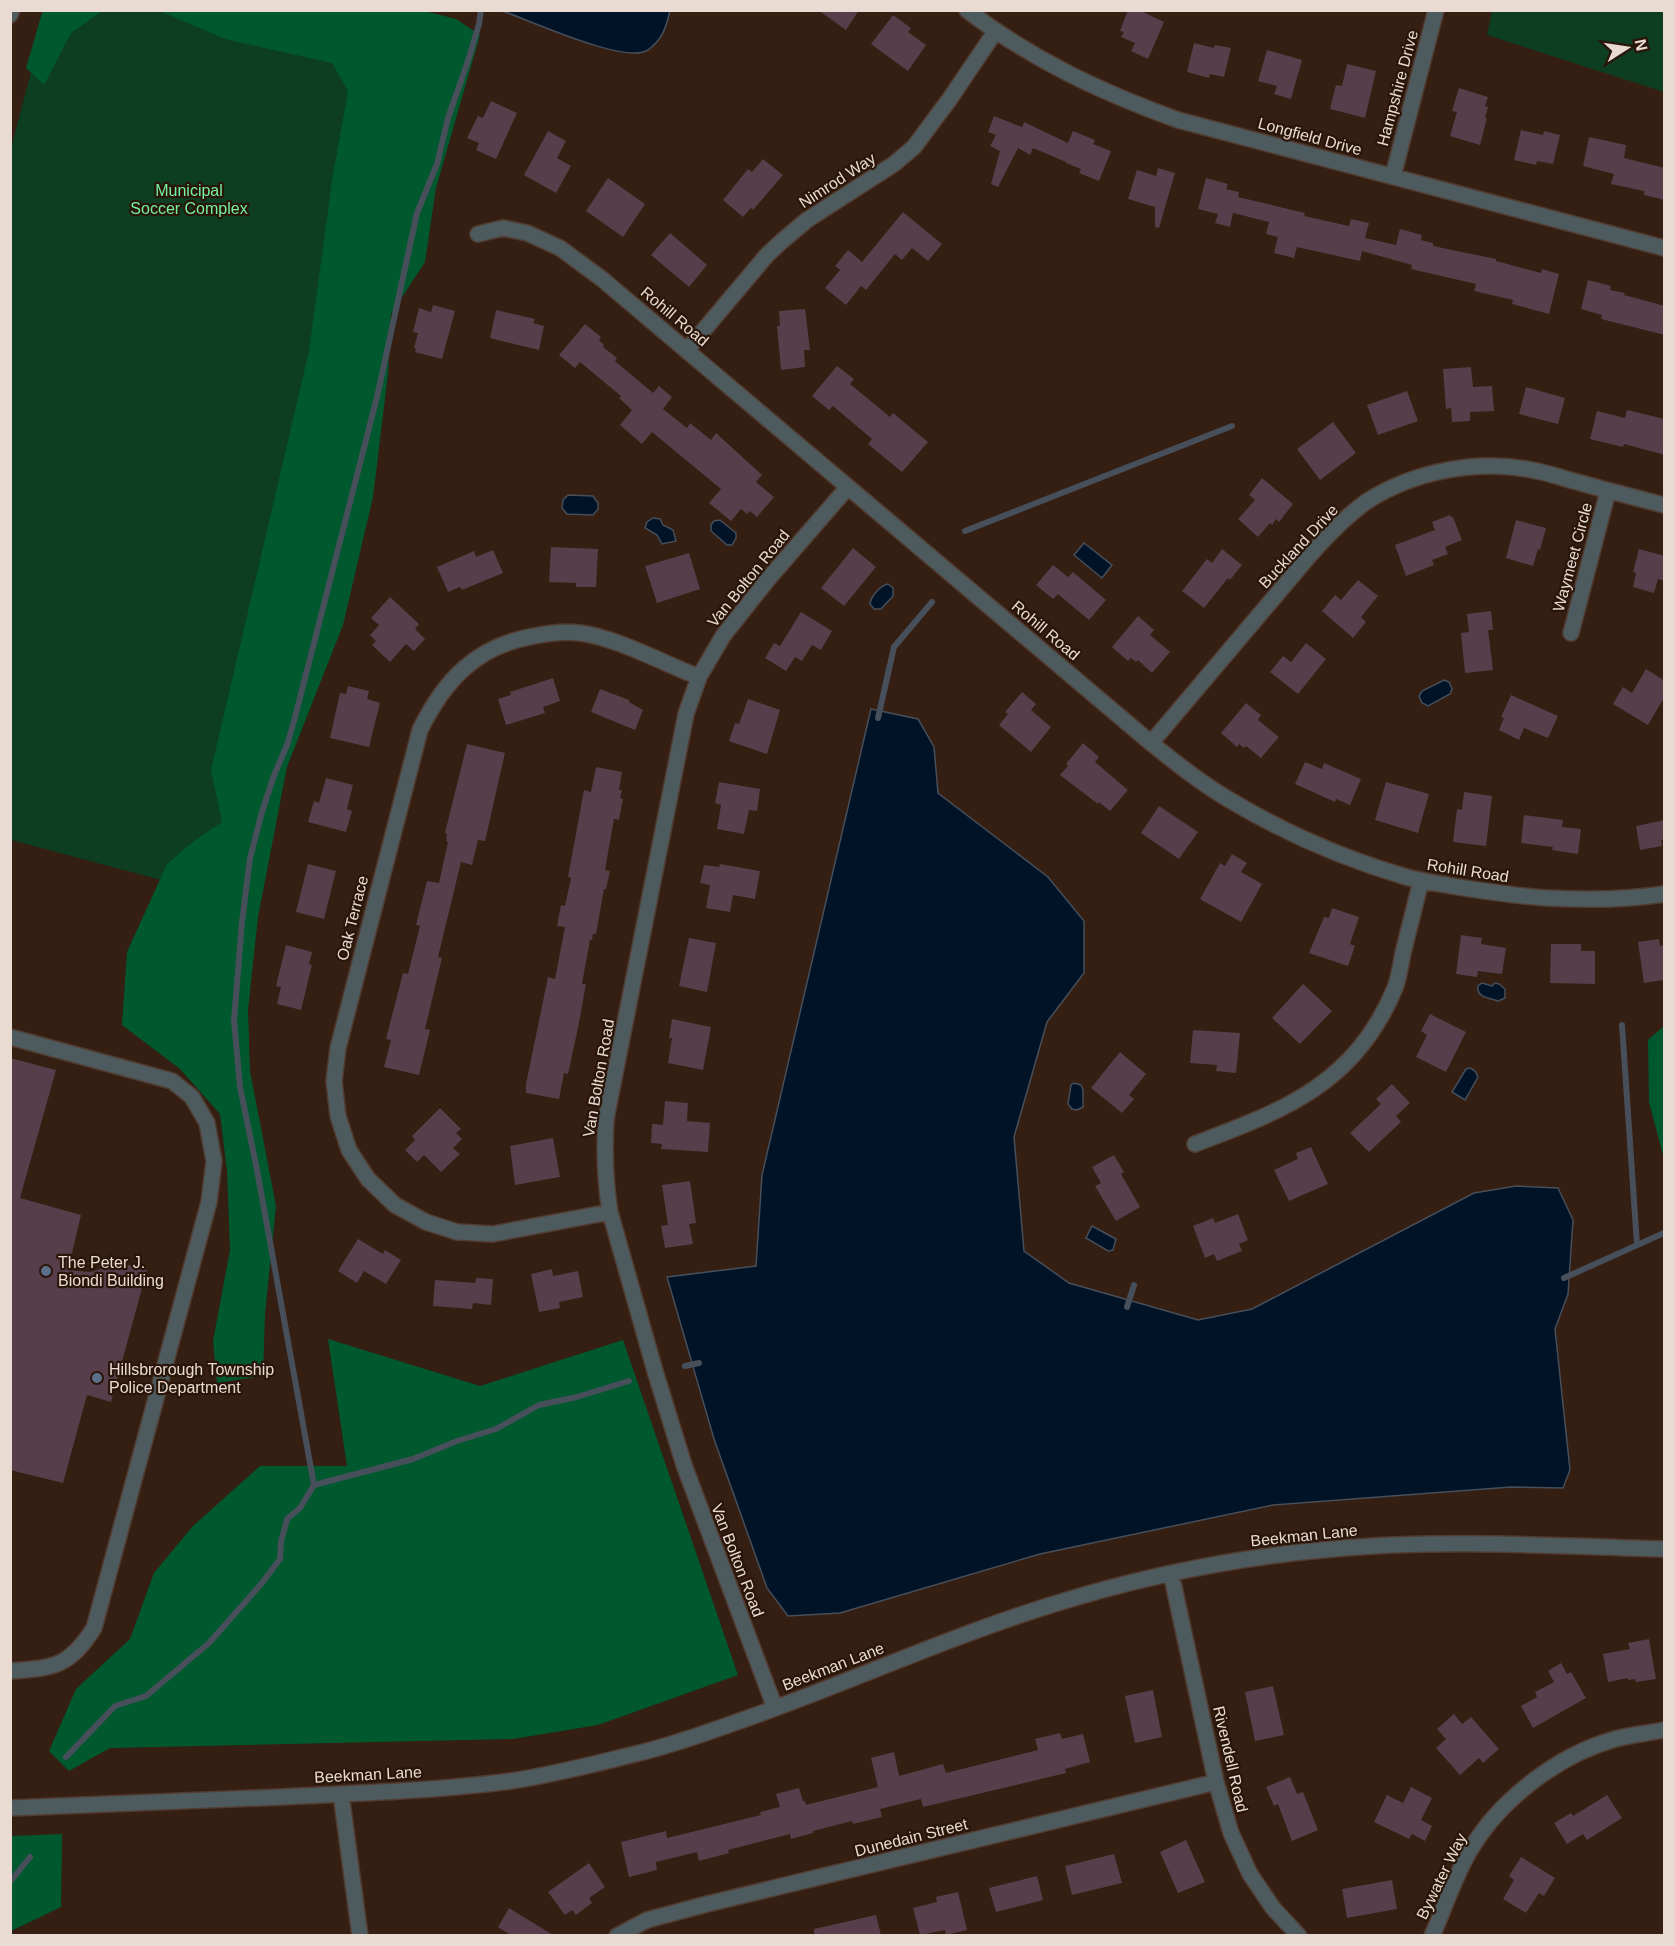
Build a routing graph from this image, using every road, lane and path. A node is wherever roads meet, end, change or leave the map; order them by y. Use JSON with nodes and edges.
{"nodes":[{"id":1,"x":12,"y":10,"type":"edge"},
{"id":2,"x":967,"y":10,"type":"edge"},
{"id":3,"x":1436,"y":10,"type":"edge"},
{"id":4,"x":10,"y":15,"type":"edge"},
{"id":5,"x":995,"y":32,"type":"junction"},
{"id":6,"x":1393,"y":176,"type":"junction"},
{"id":7,"x":478,"y":234,"type":"dead end"},
{"id":8,"x":1665,"y":248,"type":"edge"},
{"id":9,"x":687,"y":350,"type":"junction"},
{"id":10,"x":848,"y":487,"type":"junction"},
{"id":11,"x":1608,"y":491,"type":"junction"},
{"id":12,"x":1665,"y":505,"type":"edge"},
{"id":13,"x":1571,"y":633,"type":"dead end"},
{"id":14,"x":699,"y":677,"type":"junction"},
{"id":15,"x":1151,"y":743,"type":"junction"},
{"id":16,"x":1421,"y":881,"type":"junction"},
{"id":17,"x":1665,"y":894,"type":"edge"},
{"id":18,"x":10,"y":1036,"type":"edge"},
{"id":19,"x":1195,"y":1144,"type":"dead end"},
{"id":20,"x":610,"y":1212,"type":"junction"},
{"id":21,"x":1665,"y":1549,"type":"edge"},
{"id":22,"x":1171,"y":1573,"type":"junction"},
{"id":23,"x":10,"y":1671,"type":"edge"},
{"id":24,"x":775,"y":1708,"type":"junction"},
{"id":25,"x":1665,"y":1730,"type":"edge"},
{"id":26,"x":1216,"y":1782,"type":"junction"},
{"id":27,"x":340,"y":1794,"type":"junction"},
{"id":28,"x":10,"y":1808,"type":"edge"},
{"id":29,"x":360,"y":1935,"type":"edge"},
{"id":30,"x":617,"y":1935,"type":"edge"},
{"id":31,"x":1299,"y":1935,"type":"edge"},
{"id":32,"x":1432,"y":1935,"type":"edge"}],
"edges":[{"from":1,"to":4,"type":"street"},
{"from":2,"to":5,"type":"street","name":"Longfield Drive"},
{"from":3,"to":6,"type":"street","name":"Hampshire Drive"},
{"from":5,"to":6,"type":"street","name":"Longfield Drive"},
{"from":5,"to":9,"type":"street","name":"Nimrod Way"},
{"from":6,"to":8,"type":"street","name":"Longfield Drive"},
{"from":7,"to":9,"type":"street","name":"Rohill Road"},
{"from":9,"to":10,"type":"street","name":"Rohill Road"},
{"from":10,"to":14,"type":"street","name":"Van Bolton Road"},
{"from":10,"to":15,"type":"street","name":"Rohill Road"},
{"from":11,"to":12,"type":"street","name":"Buckland Drive"},
{"from":11,"to":13,"type":"street","name":"Waymeet Circle"},
{"from":11,"to":15,"type":"street","name":"Buckland Drive"},
{"from":14,"to":20,"type":"street","name":"Van Bolton Road"},
{"from":14,"to":20,"type":"street","name":"Oak Terrace"},
{"from":15,"to":16,"type":"street","name":"Rohill Road"},
{"from":16,"to":17,"type":"street","name":"Rohill Road"},
{"from":16,"to":19,"type":"street"},
{"from":18,"to":23,"type":"street"},
{"from":20,"to":24,"type":"street","name":"Van Bolton Road"},
{"from":21,"to":22,"type":"street","name":"Beekman Lane"},
{"from":22,"to":24,"type":"street","name":"Beekman Lane"},
{"from":22,"to":26,"type":"street","name":"Rivendell Road"},
{"from":24,"to":27,"type":"street","name":"Beekman Lane"},
{"from":25,"to":32,"type":"street","name":"Bywater Way"},
{"from":26,"to":30,"type":"street","name":"Dunedain Street"},
{"from":26,"to":31,"type":"street","name":"Rivendell Road"},
{"from":27,"to":28,"type":"street","name":"Beekman Lane"},
{"from":27,"to":29,"type":"street"}]}
